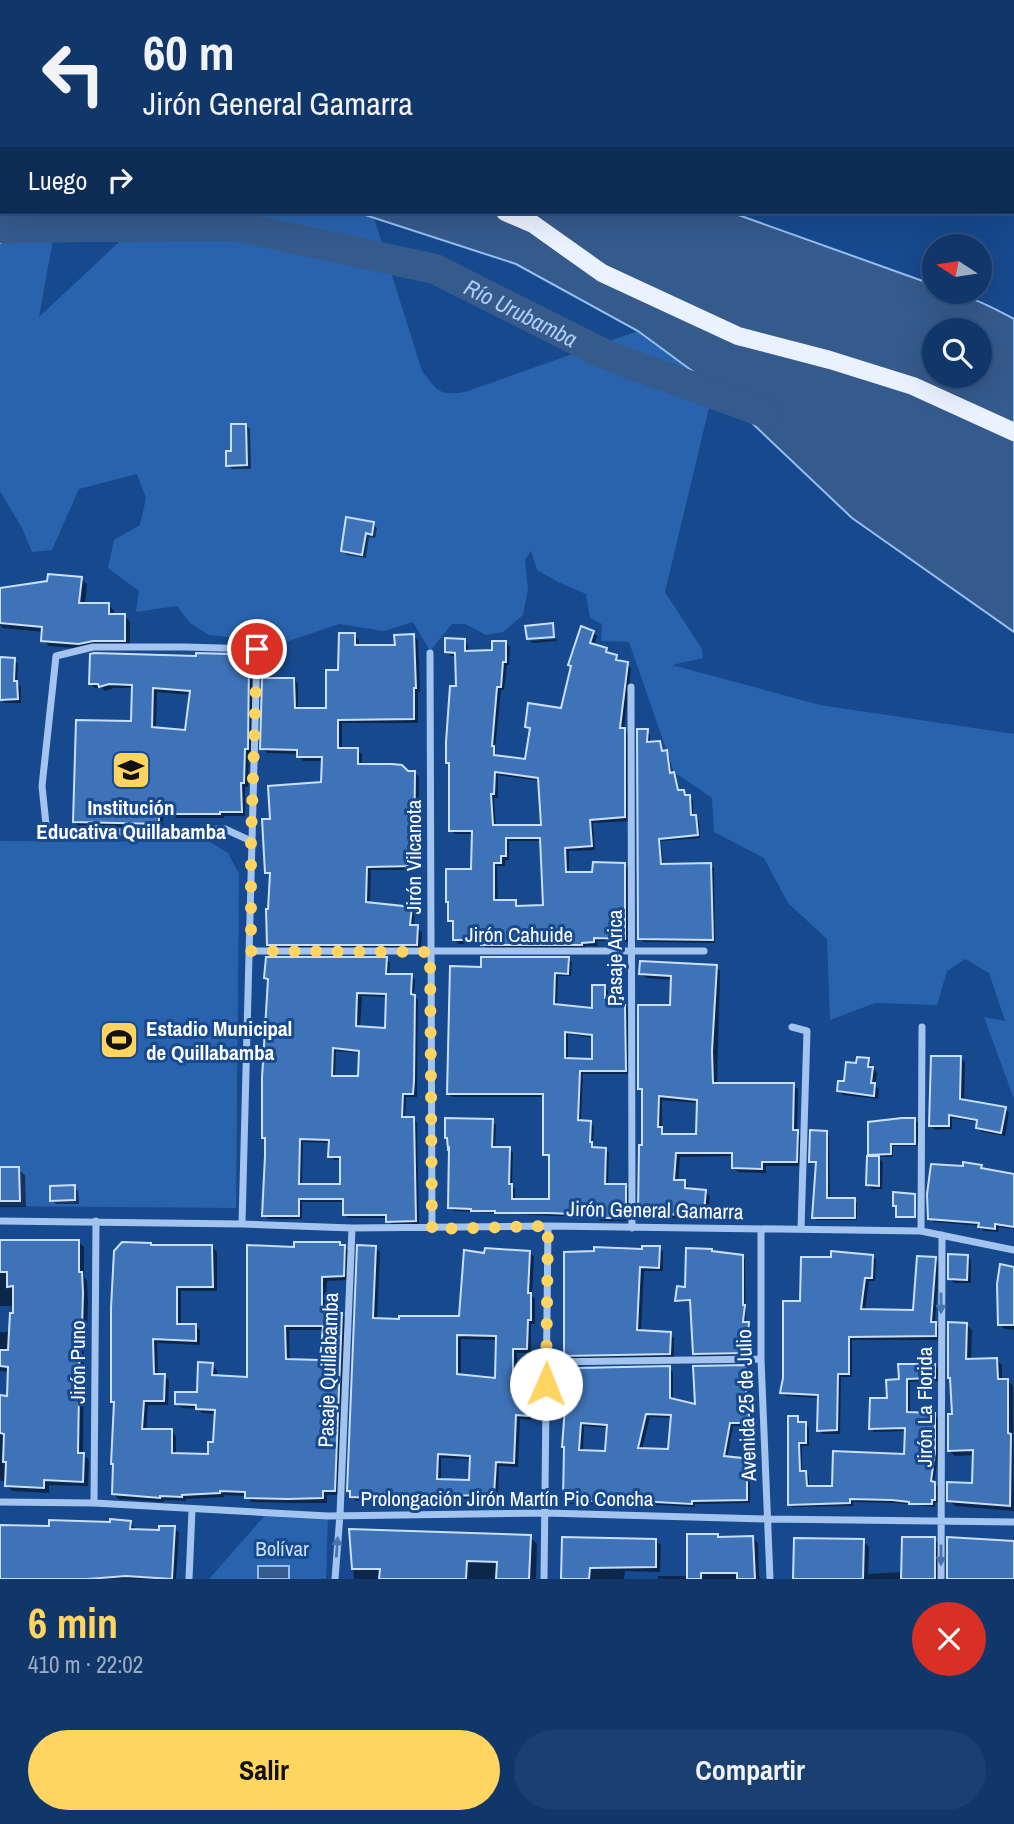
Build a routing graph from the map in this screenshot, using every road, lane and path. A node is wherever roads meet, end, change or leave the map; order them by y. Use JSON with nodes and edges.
{"nodes":[{"id":1,"x":510,"y":214,"type":"edge"},
{"id":2,"x":1014,"y":432,"type":"edge"},
{"id":3,"x":430,"y":653,"type":"dead end"},
{"id":4,"x":631,"y":687,"type":"dead end"},
{"id":5,"x":251,"y":841,"type":"junction"},
{"id":6,"x":251,"y":951,"type":"junction"},
{"id":7,"x":704,"y":951,"type":"dead end"},
{"id":8,"x":430,"y":952,"type":"junction"},
{"id":9,"x":632,"y":952,"type":"junction"},
{"id":10,"x":792,"y":1027,"type":"dead end"},
{"id":11,"x":922,"y":1027,"type":"dead end"},
{"id":12,"x":0,"y":1221,"type":"edge"},
{"id":13,"x":96,"y":1221,"type":"junction"},
{"id":14,"x":242,"y":1224,"type":"junction"},
{"id":15,"x":548,"y":1226,"type":"junction"},
{"id":16,"x":352,"y":1228,"type":"junction"},
{"id":17,"x":632,"y":1228,"type":"junction"},
{"id":18,"x":432,"y":1229,"type":"junction"},
{"id":19,"x":761,"y":1229,"type":"junction"},
{"id":20,"x":801,"y":1229,"type":"junction"},
{"id":21,"x":921,"y":1231,"type":"junction"},
{"id":22,"x":942,"y":1235,"type":"junction"},
{"id":23,"x":1014,"y":1250,"type":"edge"},
{"id":24,"x":761,"y":1359,"type":"junction"},
{"id":25,"x":546,"y":1362,"type":"junction"},
{"id":26,"x":0,"y":1502,"type":"edge"},
{"id":27,"x":94,"y":1503,"type":"junction"},
{"id":28,"x":192,"y":1510,"type":"junction"},
{"id":29,"x":545,"y":1513,"type":"junction"},
{"id":30,"x":340,"y":1514,"type":"junction"},
{"id":31,"x":768,"y":1519,"type":"junction"},
{"id":32,"x":941,"y":1520,"type":"junction"},
{"id":33,"x":1014,"y":1522,"type":"edge"},
{"id":34,"x":189,"y":1579,"type":"edge"},
{"id":35,"x":335,"y":1579,"type":"edge"},
{"id":36,"x":544,"y":1579,"type":"edge"},
{"id":37,"x":770,"y":1579,"type":"edge"},
{"id":38,"x":941,"y":1579,"type":"edge"}],
"edges":[{"from":1,"to":2,"type":"main road"},
{"from":3,"to":8,"type":"street","name":"Jirón Vilcanota"},
{"from":4,"to":9,"type":"street","name":"Pasaje Arica"},
{"from":5,"to":5,"type":"street"},
{"from":5,"to":6,"type":"street"},
{"from":6,"to":8,"type":"street","name":"Jirón Cahuide"},
{"from":6,"to":14,"type":"street"},
{"from":7,"to":9,"type":"street","name":"Jirón Cahuide"},
{"from":8,"to":9,"type":"street","name":"Jirón Cahuide"},
{"from":8,"to":18,"type":"street","name":"Jirón Vilcanota"},
{"from":9,"to":17,"type":"street","name":"Pasaje Arica"},
{"from":10,"to":20,"type":"street"},
{"from":11,"to":21,"type":"street"},
{"from":12,"to":13,"type":"street","name":"Jirón General Gamarra"},
{"from":13,"to":14,"type":"street","name":"Jirón General Gamarra"},
{"from":13,"to":27,"type":"street","name":"Jirón Puno"},
{"from":14,"to":16,"type":"street","name":"Jirón General Gamarra"},
{"from":15,"to":17,"type":"street","name":"Jirón General Gamarra"},
{"from":15,"to":18,"type":"street","name":"Jirón General Gamarra"},
{"from":15,"to":25,"type":"street"},
{"from":16,"to":18,"type":"street","name":"Jirón General Gamarra"},
{"from":16,"to":30,"type":"street","name":"Pasaje Quillabamba"},
{"from":17,"to":19,"type":"street","name":"Jirón General Gamarra"},
{"from":19,"to":20,"type":"street","name":"Jirón General Gamarra"},
{"from":19,"to":24,"type":"street","name":"Avenida 25 de Julio"},
{"from":20,"to":21,"type":"street","name":"Jirón General Gamarra"},
{"from":21,"to":22,"type":"street","name":"Jirón General Gamarra"},
{"from":22,"to":23,"type":"street","name":"Jirón General Gamarra"},
{"from":22,"to":32,"type":"street","name":"Jirón La Florida","one_way":true},
{"from":24,"to":25,"type":"street"},
{"from":24,"to":31,"type":"street","name":"Avenida 25 de Julio"},
{"from":25,"to":29,"type":"street"},
{"from":26,"to":27,"type":"street","name":"Prolongación Jirón Martín Pio Concha"},
{"from":27,"to":28,"type":"street","name":"Prolongación Jirón Martín Pio Concha"},
{"from":28,"to":30,"type":"street","name":"Prolongación Jirón Martín Pio Concha"},
{"from":28,"to":34,"type":"street"},
{"from":29,"to":30,"type":"street","name":"Prolongación Jirón Martín Pio Concha"},
{"from":29,"to":31,"type":"street","name":"Prolongación Jirón Martín Pio Concha"},
{"from":29,"to":36,"type":"street"},
{"from":35,"to":30,"type":"street","name":"Pasaje Quillabamba","one_way":true},
{"from":31,"to":32,"type":"street","name":"Prolongación Jirón Martín Pio Concha"},
{"from":31,"to":37,"type":"street","name":"Avenida 25 de Julio"},
{"from":32,"to":33,"type":"street","name":"Prolongación Jirón Martín Pio Concha"},
{"from":32,"to":38,"type":"street","name":"Jirón La Florida","one_way":true}]}
